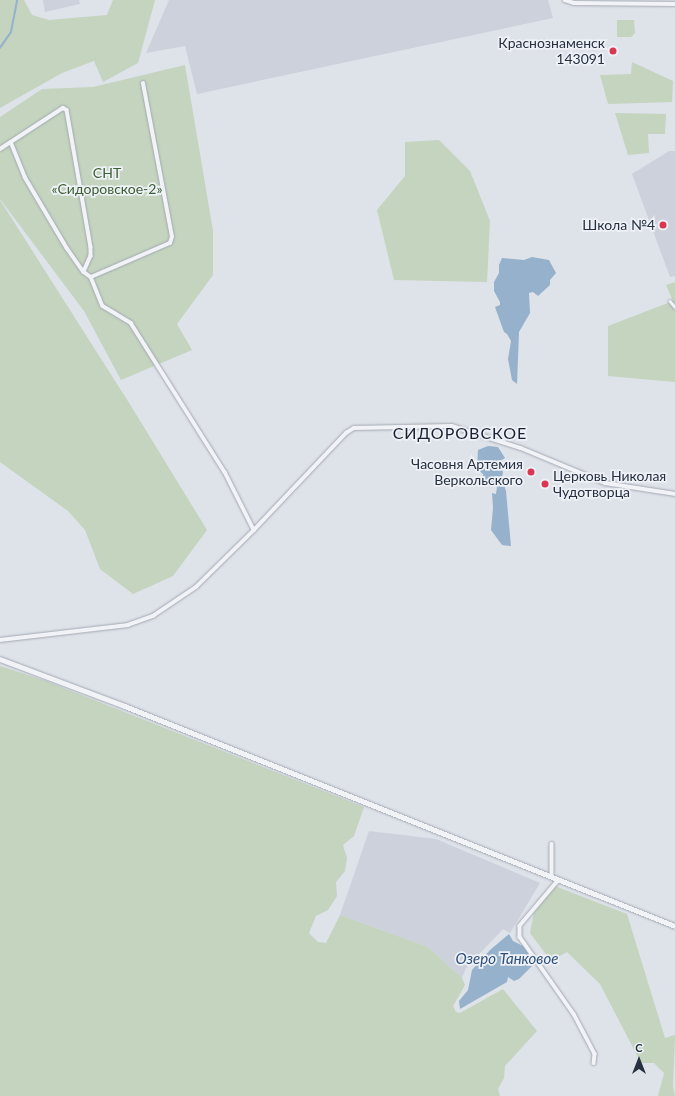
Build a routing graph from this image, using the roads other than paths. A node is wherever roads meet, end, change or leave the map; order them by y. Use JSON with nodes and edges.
{"nodes":[{"id":1,"x":565,"y":0,"type":"edge"},
{"id":2,"x":675,"y":4,"type":"edge"},
{"id":3,"x":143,"y":84,"type":"dead end"},
{"id":4,"x":12,"y":142,"type":"junction"},
{"id":5,"x":0,"y":149,"type":"edge"},
{"id":6,"x":84,"y":272,"type":"junction"},
{"id":7,"x":91,"y":276,"type":"junction"},
{"id":8,"x":670,"y":301,"type":"dead end"},
{"id":9,"x":675,"y":307,"type":"edge"},
{"id":10,"x":675,"y":494,"type":"edge"},
{"id":11,"x":254,"y":530,"type":"junction"},
{"id":12,"x":0,"y":640,"type":"edge"},
{"id":13,"x":0,"y":659,"type":"edge"},
{"id":14,"x":552,"y":844,"type":"dead end"},
{"id":15,"x":552,"y":877,"type":"junction"},
{"id":16,"x":559,"y":880,"type":"junction"},
{"id":17,"x":675,"y":926,"type":"edge"},
{"id":18,"x":594,"y":1063,"type":"dead end"}],
"edges":[{"from":1,"to":2,"type":"street"},
{"from":3,"to":7,"type":"street"},
{"from":4,"to":5,"type":"street"},
{"from":4,"to":6,"type":"street"},
{"from":4,"to":6,"type":"street"},
{"from":6,"to":7,"type":"street"},
{"from":7,"to":11,"type":"street"},
{"from":8,"to":9,"type":"street"},
{"from":10,"to":11,"type":"street"},
{"from":11,"to":12,"type":"street"},
{"from":13,"to":15,"type":"street"},
{"from":14,"to":15,"type":"street"},
{"from":15,"to":16,"type":"street"},
{"from":16,"to":17,"type":"street"},
{"from":16,"to":18,"type":"street"}]}
